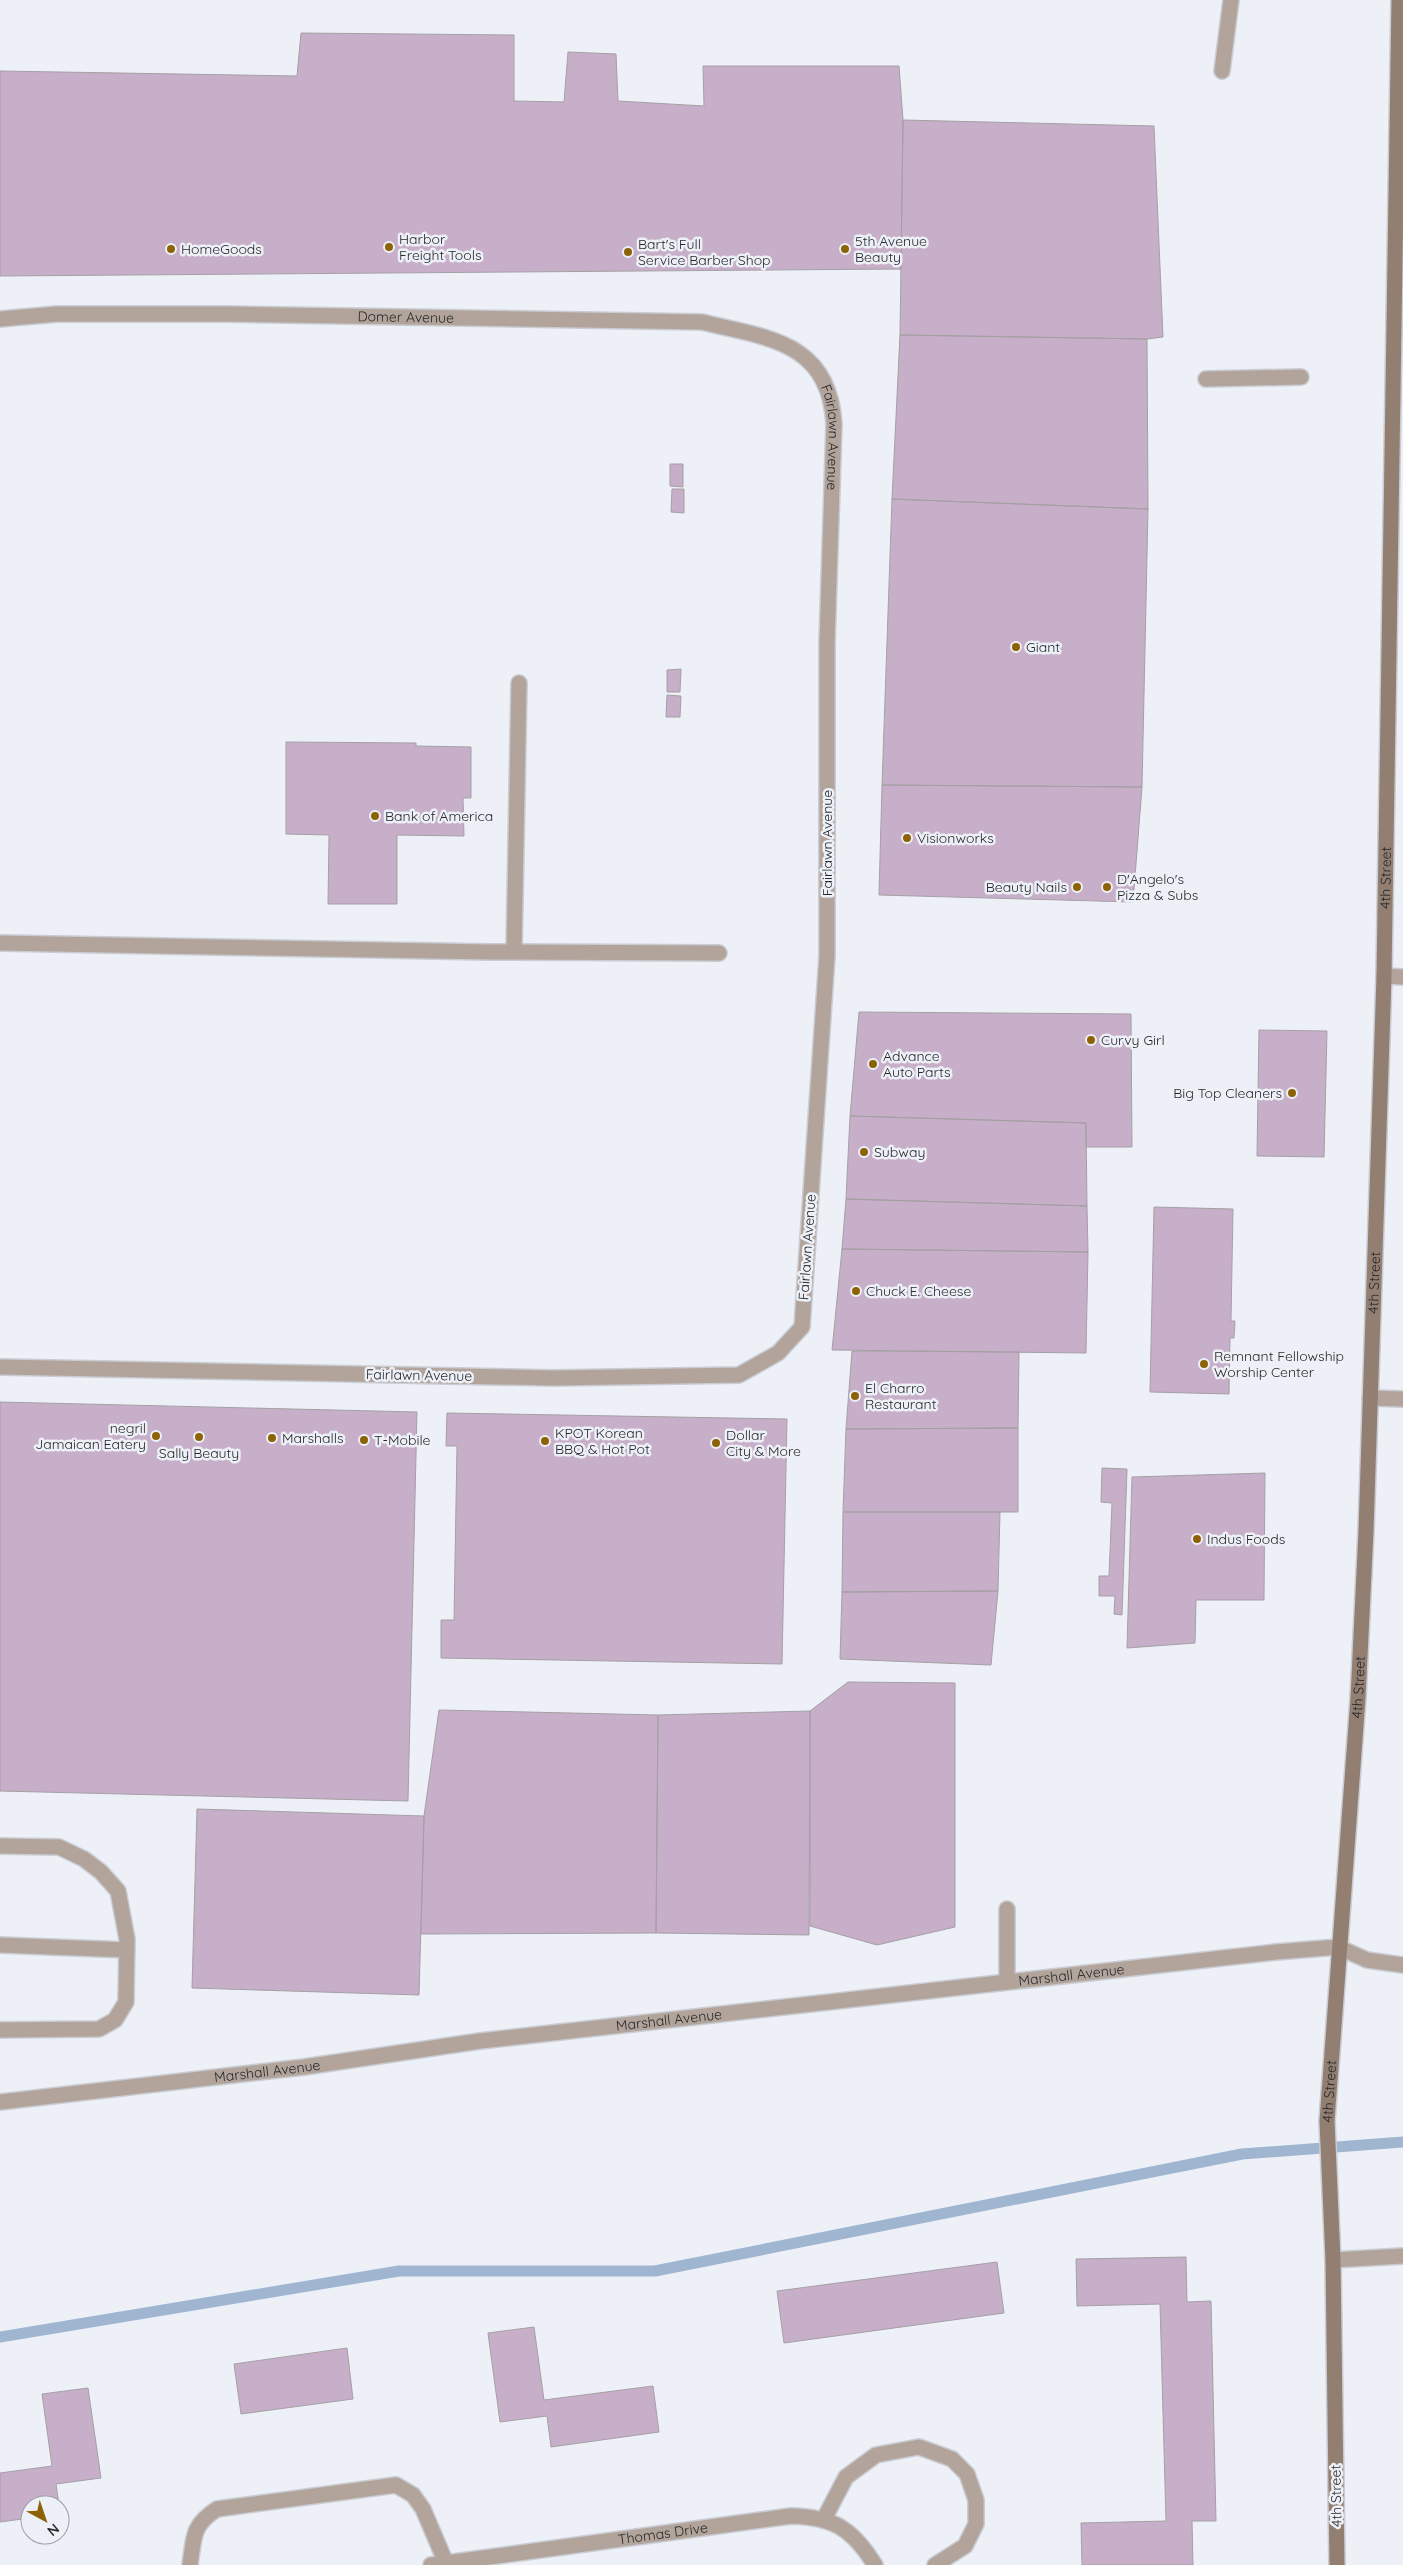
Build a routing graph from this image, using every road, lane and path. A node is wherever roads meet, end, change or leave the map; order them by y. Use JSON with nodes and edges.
{"nodes":[{"id":1,"x":1231,"y":0,"type":"edge"},
{"id":2,"x":1399,"y":0,"type":"edge"},
{"id":3,"x":1222,"y":71,"type":"dead end"},
{"id":4,"x":0,"y":319,"type":"edge"},
{"id":5,"x":806,"y":357,"type":"joint"},
{"id":6,"x":1398,"y":375,"type":"edge"},
{"id":7,"x":1301,"y":377,"type":"dead end"},
{"id":8,"x":1206,"y":379,"type":"dead end"},
{"id":9,"x":519,"y":683,"type":"dead end"},
{"id":10,"x":0,"y":943,"type":"edge"},
{"id":11,"x":514,"y":952,"type":"junction"},
{"id":12,"x":719,"y":953,"type":"dead end"},
{"id":13,"x":1384,"y":976,"type":"junction"},
{"id":14,"x":1403,"y":977,"type":"edge"},
{"id":15,"x":0,"y":1367,"type":"edge"},
{"id":16,"x":1370,"y":1398,"type":"junction"},
{"id":17,"x":1403,"y":1399,"type":"edge"},
{"id":18,"x":0,"y":1846,"type":"edge"},
{"id":19,"x":1007,"y":1909,"type":"dead end"},
{"id":20,"x":0,"y":1945,"type":"edge"},
{"id":21,"x":1338,"y":1947,"type":"junction"},
{"id":22,"x":127,"y":1950,"type":"junction"},
{"id":23,"x":1403,"y":1965,"type":"edge"},
{"id":24,"x":1007,"y":1982,"type":"junction"},
{"id":25,"x":0,"y":2030,"type":"edge"},
{"id":26,"x":0,"y":2102,"type":"edge"},
{"id":27,"x":1403,"y":2256,"type":"edge"},
{"id":28,"x":1333,"y":2260,"type":"junction"},
{"id":29,"x":824,"y":2518,"type":"junction"},
{"id":30,"x":438,"y":2564,"type":"edge"},
{"id":31,"x":190,"y":2565,"type":"edge"},
{"id":32,"x":875,"y":2565,"type":"edge"},
{"id":33,"x":935,"y":2565,"type":"edge"},
{"id":34,"x":1337,"y":2565,"type":"edge"}],
"edges":[{"from":1,"to":3,"type":"street"},
{"from":2,"to":6,"type":"street","name":"4th Street"},
{"from":4,"to":5,"type":"street","name":"Domer Avenue"},
{"from":5,"to":15,"type":"street","name":"Fairlawn Avenue"},
{"from":6,"to":13,"type":"street","name":"4th Street"},
{"from":7,"to":8,"type":"street"},
{"from":9,"to":11,"type":"street"},
{"from":10,"to":11,"type":"street"},
{"from":11,"to":12,"type":"street"},
{"from":13,"to":14,"type":"street"},
{"from":13,"to":16,"type":"street","name":"4th Street"},
{"from":16,"to":17,"type":"street"},
{"from":16,"to":21,"type":"street","name":"4th Street"},
{"from":18,"to":22,"type":"street"},
{"from":19,"to":24,"type":"street"},
{"from":20,"to":22,"type":"street"},
{"from":21,"to":23,"type":"street"},
{"from":21,"to":24,"type":"street","name":"Marshall Avenue"},
{"from":21,"to":28,"type":"street","name":"4th Street"},
{"from":22,"to":25,"type":"street"},
{"from":24,"to":26,"type":"street","name":"Marshall Avenue"},
{"from":27,"to":28,"type":"street"},
{"from":28,"to":34,"type":"street","name":"4th Street"},
{"from":29,"to":30,"type":"street","name":"Thomas Drive"},
{"from":29,"to":32,"type":"street","name":"Thomas Drive"},
{"from":29,"to":33,"type":"street"},
{"from":30,"to":31,"type":"street"}]}
